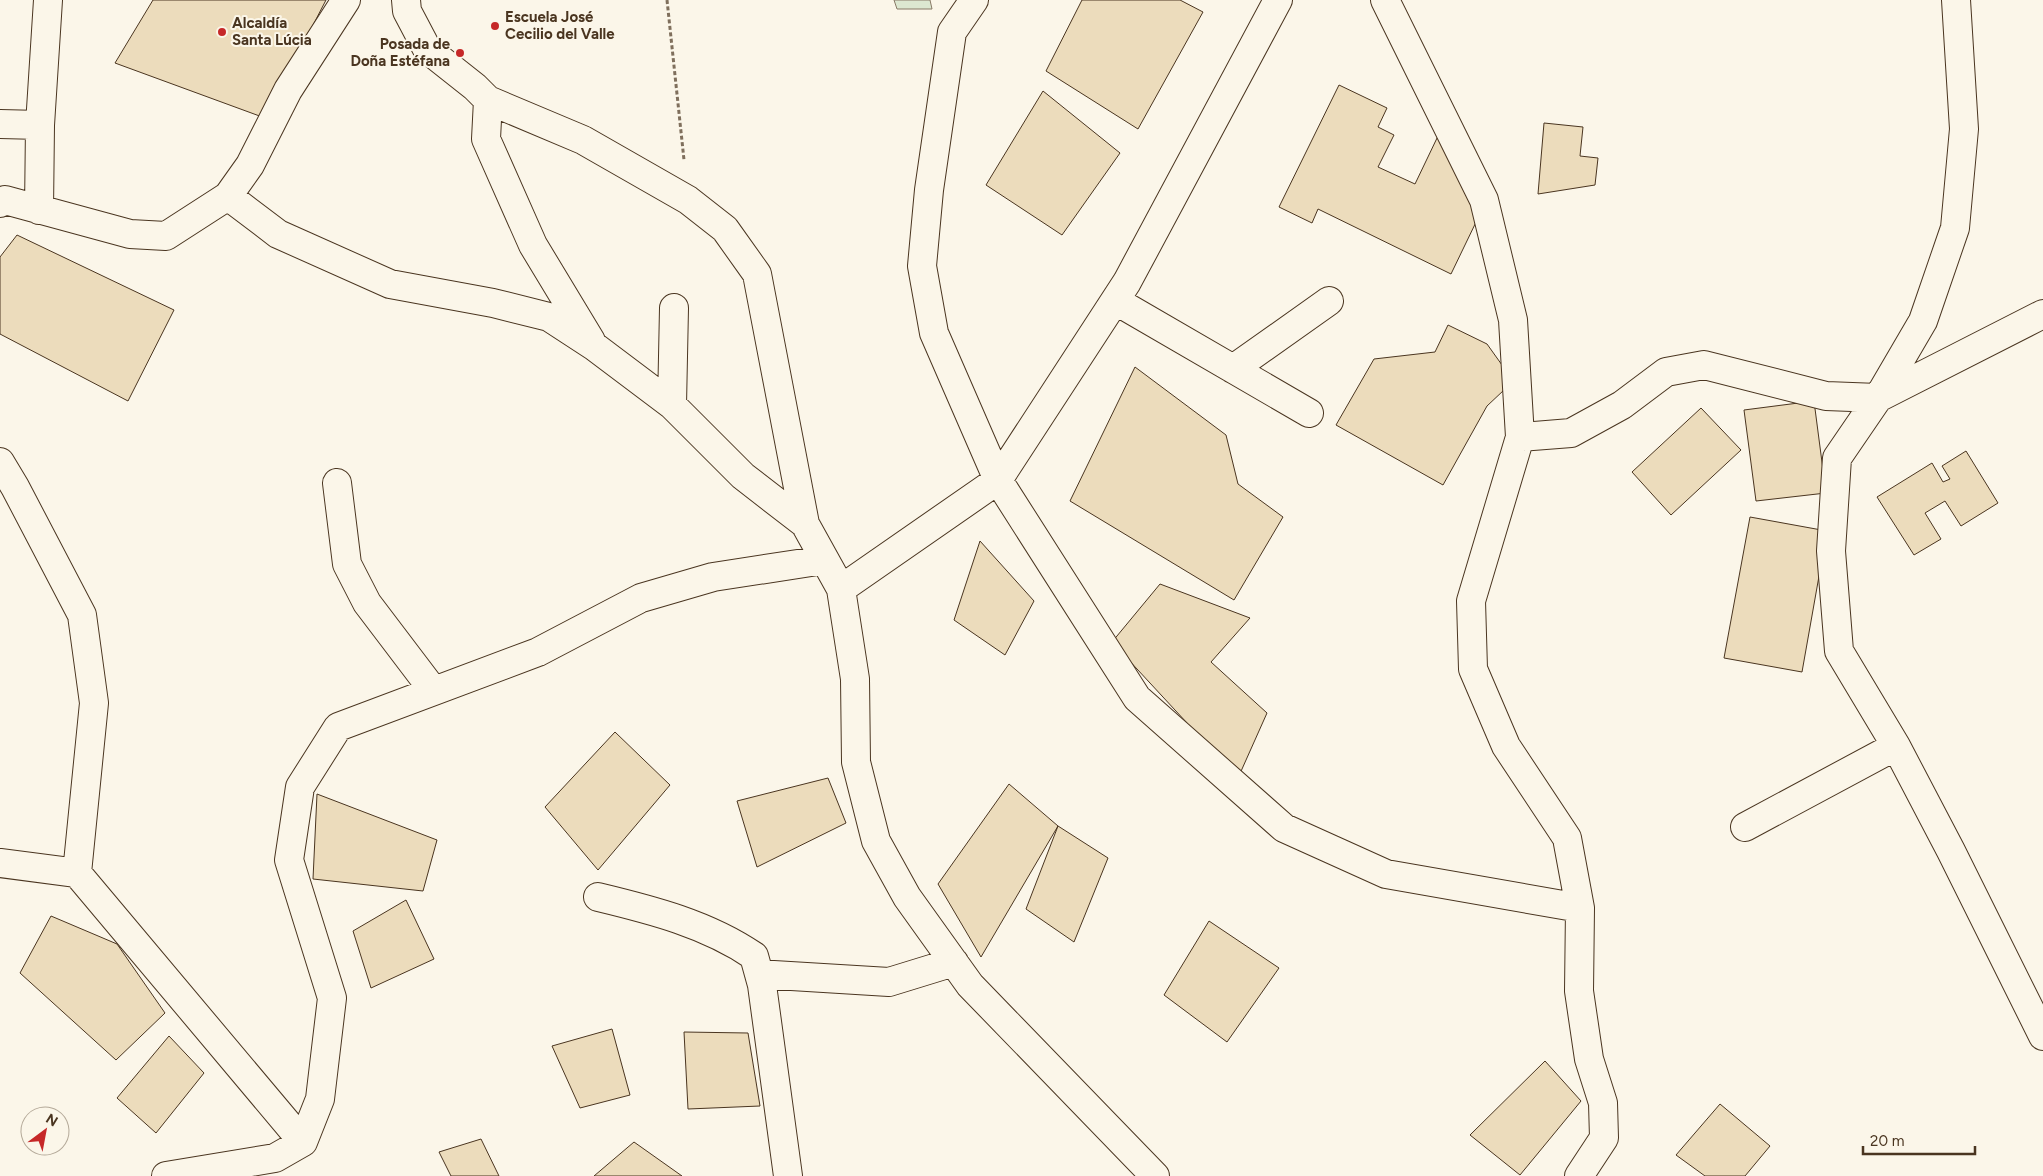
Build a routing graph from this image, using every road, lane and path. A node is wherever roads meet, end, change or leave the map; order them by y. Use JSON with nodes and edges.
{"nodes":[{"id":1,"x":48,"y":0,"type":"edge"},
{"id":2,"x":346,"y":0,"type":"edge"},
{"id":3,"x":406,"y":0,"type":"edge"},
{"id":4,"x":667,"y":0,"type":"edge"},
{"id":5,"x":974,"y":0,"type":"edge"},
{"id":6,"x":1278,"y":0,"type":"edge"},
{"id":7,"x":1385,"y":0,"type":"edge"},
{"id":8,"x":1956,"y":0,"type":"edge"},
{"id":9,"x":488,"y":100,"type":"junction"},
{"id":10,"x":0,"y":124,"type":"edge"},
{"id":11,"x":40,"y":125,"type":"junction"},
{"id":12,"x":228,"y":196,"type":"junction"},
{"id":13,"x":688,"y":200,"type":"junction"},
{"id":14,"x":0,"y":203,"type":"edge"},
{"id":15,"x":39,"y":210,"type":"junction"},
{"id":16,"x":1116,"y":301,"type":"junction"},
{"id":17,"x":1330,"y":301,"type":"dead end"},
{"id":18,"x":674,"y":308,"type":"dead end"},
{"id":19,"x":2043,"y":314,"type":"edge"},
{"id":20,"x":595,"y":347,"type":"junction"},
{"id":21,"x":1233,"y":369,"type":"junction"},
{"id":22,"x":1878,"y":398,"type":"junction"},
{"id":23,"x":672,"y":405,"type":"junction"},
{"id":24,"x":1310,"y":413,"type":"dead end"},
{"id":25,"x":1520,"y":437,"type":"junction"},
{"id":26,"x":0,"y":462,"type":"edge"},
{"id":27,"x":998,"y":480,"type":"junction"},
{"id":28,"x":338,"y":483,"type":"dead end"},
{"id":29,"x":804,"y":524,"type":"junction"},
{"id":30,"x":824,"y":560,"type":"junction"},
{"id":31,"x":841,"y":588,"type":"junction"},
{"id":32,"x":433,"y":690,"type":"junction"},
{"id":33,"x":1896,"y":746,"type":"junction"},
{"id":34,"x":1745,"y":827,"type":"dead end"},
{"id":35,"x":0,"y":863,"type":"edge"},
{"id":36,"x":77,"y":872,"type":"junction"},
{"id":37,"x":598,"y":897,"type":"dead end"},
{"id":38,"x":1580,"y":908,"type":"junction"},
{"id":39,"x":954,"y":962,"type":"junction"},
{"id":40,"x":759,"y":974,"type":"junction"},
{"id":41,"x":2043,"y":1036,"type":"edge"},
{"id":42,"x":303,"y":1142,"type":"junction"},
{"id":43,"x":166,"y":1176,"type":"edge"},
{"id":44,"x":788,"y":1176,"type":"edge"},
{"id":45,"x":1155,"y":1176,"type":"edge"},
{"id":46,"x":1579,"y":1176,"type":"edge"}],
"edges":[{"from":1,"to":11,"type":"street"},
{"from":2,"to":12,"type":"street"},
{"from":3,"to":9,"type":"street"},
{"from":4,"to":13,"type":"path"},
{"from":5,"to":27,"type":"street"},
{"from":6,"to":16,"type":"street"},
{"from":7,"to":25,"type":"street"},
{"from":8,"to":22,"type":"street"},
{"from":9,"to":13,"type":"street"},
{"from":9,"to":20,"type":"street"},
{"from":10,"to":11,"type":"street"},
{"from":11,"to":15,"type":"street"},
{"from":12,"to":15,"type":"street"},
{"from":12,"to":20,"type":"street"},
{"from":13,"to":29,"type":"street"},
{"from":14,"to":15,"type":"street"},
{"from":16,"to":21,"type":"street"},
{"from":16,"to":27,"type":"street"},
{"from":17,"to":21,"type":"street"},
{"from":18,"to":23,"type":"street"},
{"from":19,"to":22,"type":"street"},
{"from":20,"to":23,"type":"street"},
{"from":21,"to":24,"type":"street"},
{"from":22,"to":25,"type":"street"},
{"from":22,"to":33,"type":"street"},
{"from":23,"to":29,"type":"street"},
{"from":25,"to":38,"type":"street"},
{"from":26,"to":36,"type":"street"},
{"from":27,"to":31,"type":"street"},
{"from":27,"to":38,"type":"street"},
{"from":28,"to":32,"type":"street"},
{"from":29,"to":30,"type":"street"},
{"from":30,"to":31,"type":"street"},
{"from":30,"to":32,"type":"street"},
{"from":31,"to":39,"type":"street"},
{"from":32,"to":42,"type":"street"},
{"from":33,"to":34,"type":"street"},
{"from":33,"to":41,"type":"street"},
{"from":35,"to":36,"type":"street"},
{"from":36,"to":42,"type":"street"},
{"from":37,"to":40,"type":"street"},
{"from":38,"to":46,"type":"street"},
{"from":39,"to":40,"type":"street"},
{"from":39,"to":45,"type":"street"},
{"from":40,"to":44,"type":"street"},
{"from":42,"to":43,"type":"street"}]}
